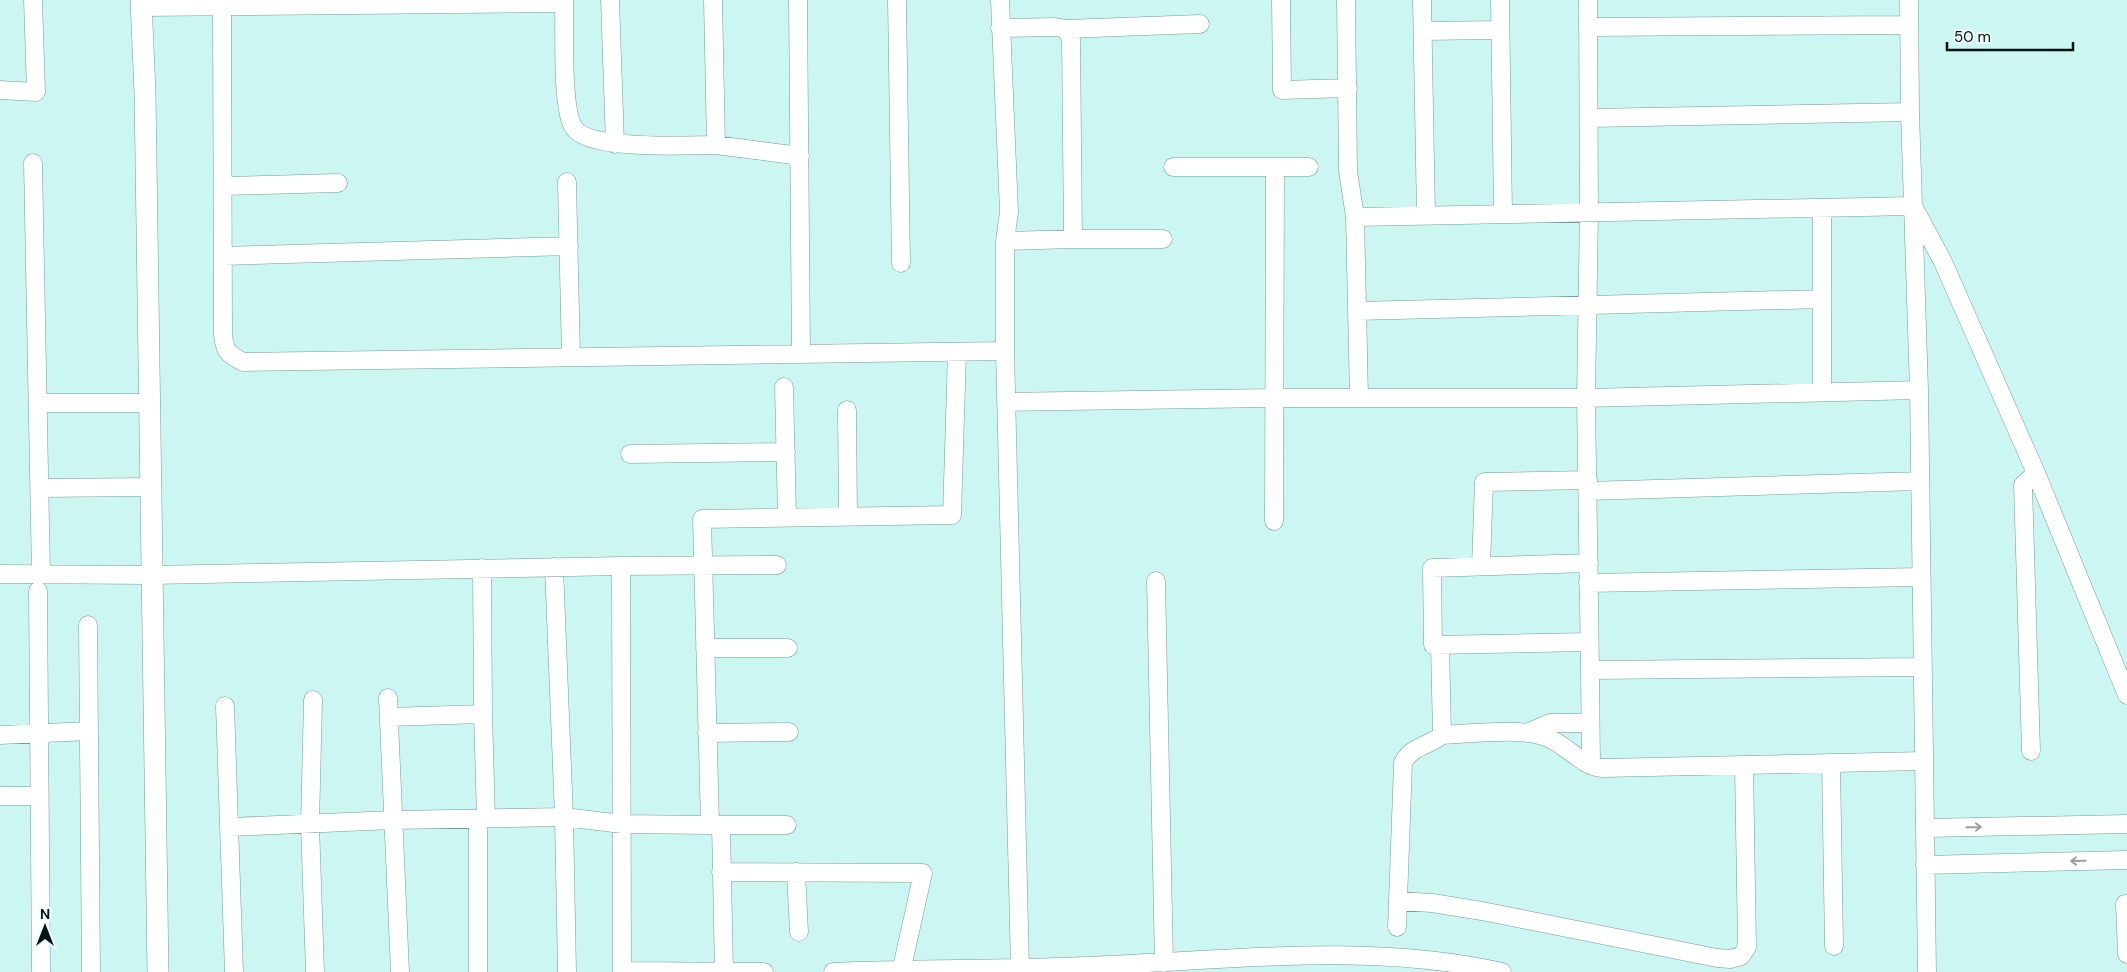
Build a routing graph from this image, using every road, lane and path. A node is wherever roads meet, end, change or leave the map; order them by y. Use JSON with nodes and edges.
{"nodes":[{"id":1,"x":33,"y":0,"type":"edge"},
{"id":2,"x":610,"y":0,"type":"edge"},
{"id":3,"x":713,"y":0,"type":"edge"},
{"id":4,"x":798,"y":0,"type":"edge"},
{"id":5,"x":897,"y":0,"type":"edge"},
{"id":6,"x":1000,"y":0,"type":"edge"},
{"id":7,"x":1281,"y":0,"type":"edge"},
{"id":8,"x":1346,"y":0,"type":"edge"},
{"id":9,"x":1422,"y":0,"type":"edge"},
{"id":10,"x":1500,"y":0,"type":"edge"},
{"id":11,"x":1588,"y":0,"type":"edge"},
{"id":12,"x":1909,"y":0,"type":"edge"},
{"id":13,"x":564,"y":1,"type":"edge"},
{"id":14,"x":472,"y":2,"type":"edge"},
{"id":15,"x":141,"y":3,"type":"edge"},
{"id":16,"x":222,"y":6,"type":"junction"},
{"id":17,"x":1200,"y":24,"type":"dead end"},
{"id":18,"x":1908,"y":24,"type":"junction"},
{"id":19,"x":1588,"y":27,"type":"junction"},
{"id":20,"x":1000,"y":28,"type":"junction"},
{"id":21,"x":1066,"y":29,"type":"junction"},
{"id":22,"x":1500,"y":30,"type":"junction"},
{"id":23,"x":1423,"y":31,"type":"junction"},
{"id":24,"x":1348,"y":88,"type":"junction"},
{"id":25,"x":0,"y":90,"type":"edge"},
{"id":26,"x":1910,"y":112,"type":"junction"},
{"id":27,"x":1589,"y":118,"type":"junction"},
{"id":28,"x":615,"y":144,"type":"junction"},
{"id":29,"x":716,"y":145,"type":"junction"},
{"id":30,"x":800,"y":156,"type":"junction"},
{"id":31,"x":33,"y":163,"type":"dead end"},
{"id":32,"x":1173,"y":167,"type":"dead end"},
{"id":33,"x":1275,"y":167,"type":"junction"},
{"id":34,"x":1309,"y":168,"type":"dead end"},
{"id":35,"x":567,"y":182,"type":"dead end"},
{"id":36,"x":338,"y":183,"type":"dead end"},
{"id":37,"x":223,"y":186,"type":"junction"},
{"id":38,"x":1913,"y":206,"type":"junction"},
{"id":39,"x":1822,"y":208,"type":"junction"},
{"id":40,"x":1589,"y":212,"type":"junction"},
{"id":41,"x":1503,"y":213,"type":"junction"},
{"id":42,"x":1426,"y":216,"type":"junction"},
{"id":43,"x":1355,"y":217,"type":"junction"},
{"id":44,"x":1074,"y":239,"type":"junction"},
{"id":45,"x":1163,"y":239,"type":"dead end"},
{"id":46,"x":1005,"y":241,"type":"junction"},
{"id":47,"x":569,"y":246,"type":"junction"},
{"id":48,"x":223,"y":256,"type":"junction"},
{"id":49,"x":901,"y":263,"type":"dead end"},
{"id":50,"x":1822,"y":299,"type":"junction"},
{"id":51,"x":1588,"y":305,"type":"junction"},
{"id":52,"x":1357,"y":311,"type":"junction"},
{"id":53,"x":1005,"y":351,"type":"junction"},
{"id":54,"x":957,"y":352,"type":"junction"},
{"id":55,"x":802,"y":354,"type":"junction"},
{"id":56,"x":571,"y":357,"type":"junction"},
{"id":57,"x":784,"y":387,"type":"dead end"},
{"id":58,"x":1919,"y":390,"type":"junction"},
{"id":59,"x":1822,"y":392,"type":"junction"},
{"id":60,"x":1359,"y":397,"type":"junction"},
{"id":61,"x":1273,"y":398,"type":"junction"},
{"id":62,"x":1586,"y":398,"type":"junction"},
{"id":63,"x":1006,"y":402,"type":"junction"},
{"id":64,"x":38,"y":403,"type":"junction"},
{"id":65,"x":150,"y":403,"type":"junction"},
{"id":66,"x":847,"y":410,"type":"dead end"},
{"id":67,"x":786,"y":452,"type":"junction"},
{"id":68,"x":630,"y":454,"type":"dead end"},
{"id":69,"x":2036,"y":473,"type":"junction"},
{"id":70,"x":1920,"y":481,"type":"junction"},
{"id":71,"x":1588,"y":486,"type":"junction"},
{"id":72,"x":151,"y":487,"type":"junction"},
{"id":73,"x":40,"y":488,"type":"junction"},
{"id":74,"x":787,"y":517,"type":"junction"},
{"id":75,"x":848,"y":517,"type":"junction"},
{"id":76,"x":1274,"y":520,"type":"dead end"},
{"id":77,"x":1589,"y":563,"type":"junction"},
{"id":78,"x":703,"y":564,"type":"junction"},
{"id":79,"x":777,"y":565,"type":"dead end"},
{"id":80,"x":621,"y":566,"type":"junction"},
{"id":81,"x":1481,"y":566,"type":"junction"},
{"id":82,"x":554,"y":567,"type":"junction"},
{"id":83,"x":482,"y":568,"type":"junction"},
{"id":84,"x":0,"y":574,"type":"edge"},
{"id":85,"x":152,"y":575,"type":"junction"},
{"id":86,"x":1921,"y":577,"type":"junction"},
{"id":87,"x":1156,"y":581,"type":"dead end"},
{"id":88,"x":40,"y":583,"type":"junction"},
{"id":89,"x":1588,"y":583,"type":"junction"},
{"id":90,"x":88,"y":625,"type":"dead end"},
{"id":91,"x":1589,"y":642,"type":"junction"},
{"id":92,"x":1440,"y":645,"type":"junction"},
{"id":93,"x":705,"y":648,"type":"junction"},
{"id":94,"x":788,"y":648,"type":"dead end"},
{"id":95,"x":1923,"y":667,"type":"junction"},
{"id":96,"x":1590,"y":670,"type":"junction"},
{"id":97,"x":2127,"y":696,"type":"edge"},
{"id":98,"x":388,"y":698,"type":"dead end"},
{"id":99,"x":313,"y":700,"type":"dead end"},
{"id":100,"x":225,"y":706,"type":"dead end"},
{"id":101,"x":483,"y":714,"type":"junction"},
{"id":102,"x":389,"y":717,"type":"junction"},
{"id":103,"x":1590,"y":723,"type":"junction"},
{"id":104,"x":89,"y":731,"type":"junction"},
{"id":105,"x":789,"y":732,"type":"dead end"},
{"id":106,"x":1529,"y":732,"type":"junction"},
{"id":107,"x":38,"y":733,"type":"junction"},
{"id":108,"x":708,"y":733,"type":"junction"},
{"id":109,"x":0,"y":735,"type":"edge"},
{"id":110,"x":1442,"y":735,"type":"junction"},
{"id":111,"x":2031,"y":751,"type":"dead end"},
{"id":112,"x":1924,"y":762,"type":"junction"},
{"id":113,"x":1831,"y":764,"type":"junction"},
{"id":114,"x":1591,"y":765,"type":"junction"},
{"id":115,"x":1744,"y":766,"type":"junction"},
{"id":116,"x":0,"y":796,"type":"edge"},
{"id":117,"x":39,"y":796,"type":"junction"},
{"id":118,"x":564,"y":817,"type":"junction"},
{"id":119,"x":482,"y":818,"type":"junction"},
{"id":120,"x":394,"y":820,"type":"junction"},
{"id":121,"x":310,"y":824,"type":"junction"},
{"id":122,"x":622,"y":824,"type":"junction"},
{"id":123,"x":2127,"y":824,"type":"edge"},
{"id":124,"x":715,"y":825,"type":"junction"},
{"id":125,"x":787,"y":825,"type":"dead end"},
{"id":126,"x":230,"y":827,"type":"junction"},
{"id":127,"x":1925,"y":828,"type":"junction"},
{"id":128,"x":2127,"y":860,"type":"edge"},
{"id":129,"x":1925,"y":865,"type":"junction"},
{"id":130,"x":721,"y":872,"type":"junction"},
{"id":131,"x":796,"y":872,"type":"junction"},
{"id":132,"x":1398,"y":901,"type":"junction"},
{"id":133,"x":2125,"y":904,"type":"dead end"},
{"id":134,"x":1397,"y":927,"type":"dead end"},
{"id":135,"x":799,"y":932,"type":"dead end"},
{"id":136,"x":1834,"y":946,"type":"dead end"},
{"id":137,"x":2127,"y":954,"type":"edge"},
{"id":138,"x":1164,"y":963,"type":"junction"},
{"id":139,"x":1284,"y":964,"type":"edge"},
{"id":140,"x":1189,"y":967,"type":"edge"},
{"id":141,"x":1020,"y":968,"type":"junction"},
{"id":142,"x":1087,"y":969,"type":"edge"},
{"id":143,"x":901,"y":970,"type":"edge"},
{"id":144,"x":986,"y":970,"type":"edge"},
{"id":145,"x":41,"y":972,"type":"edge"},
{"id":146,"x":91,"y":972,"type":"edge"},
{"id":147,"x":158,"y":972,"type":"edge"},
{"id":148,"x":234,"y":972,"type":"edge"},
{"id":149,"x":315,"y":972,"type":"edge"},
{"id":150,"x":400,"y":972,"type":"edge"},
{"id":151,"x":478,"y":972,"type":"edge"},
{"id":152,"x":567,"y":972,"type":"edge"},
{"id":153,"x":724,"y":972,"type":"edge"},
{"id":154,"x":764,"y":972,"type":"edge"},
{"id":155,"x":832,"y":972,"type":"edge"},
{"id":156,"x":1502,"y":972,"type":"edge"},
{"id":157,"x":1927,"y":972,"type":"edge"}],
"edges":[{"from":1,"to":25,"type":"street"},
{"from":2,"to":28,"type":"street"},
{"from":3,"to":29,"type":"street"},
{"from":4,"to":30,"type":"street"},
{"from":5,"to":49,"type":"street"},
{"from":6,"to":20,"type":"street"},
{"from":7,"to":24,"type":"street"},
{"from":8,"to":24,"type":"street"},
{"from":9,"to":23,"type":"street"},
{"from":10,"to":22,"type":"street"},
{"from":11,"to":19,"type":"street"},
{"from":12,"to":18,"type":"street"},
{"from":13,"to":14,"type":"street"},
{"from":13,"to":28,"type":"street"},
{"from":14,"to":16,"type":"street"},
{"from":15,"to":16,"type":"street"},
{"from":15,"to":65,"type":"street"},
{"from":16,"to":37,"type":"street"},
{"from":17,"to":21,"type":"street"},
{"from":18,"to":19,"type":"street"},
{"from":18,"to":26,"type":"street"},
{"from":19,"to":27,"type":"street"},
{"from":20,"to":21,"type":"street"},
{"from":20,"to":46,"type":"street"},
{"from":21,"to":44,"type":"street"},
{"from":22,"to":23,"type":"street"},
{"from":22,"to":41,"type":"street"},
{"from":23,"to":42,"type":"street"},
{"from":24,"to":43,"type":"street"},
{"from":26,"to":27,"type":"street"},
{"from":26,"to":38,"type":"street"},
{"from":27,"to":40,"type":"street"},
{"from":28,"to":29,"type":"street"},
{"from":29,"to":30,"type":"street"},
{"from":30,"to":55,"type":"street"},
{"from":31,"to":64,"type":"street"},
{"from":32,"to":33,"type":"street"},
{"from":33,"to":34,"type":"street"},
{"from":33,"to":61,"type":"street"},
{"from":35,"to":47,"type":"street"},
{"from":36,"to":37,"type":"street"},
{"from":37,"to":48,"type":"street"},
{"from":38,"to":39,"type":"street"},
{"from":38,"to":58,"type":"street"},
{"from":38,"to":69,"type":"street"},
{"from":39,"to":40,"type":"street"},
{"from":39,"to":50,"type":"street"},
{"from":40,"to":41,"type":"street"},
{"from":40,"to":51,"type":"street"},
{"from":41,"to":42,"type":"street"},
{"from":42,"to":43,"type":"street"},
{"from":43,"to":52,"type":"street"},
{"from":44,"to":45,"type":"street"},
{"from":44,"to":46,"type":"street"},
{"from":46,"to":53,"type":"street"},
{"from":47,"to":48,"type":"street"},
{"from":47,"to":56,"type":"street"},
{"from":48,"to":56,"type":"street"},
{"from":50,"to":51,"type":"street"},
{"from":50,"to":59,"type":"street"},
{"from":51,"to":52,"type":"street"},
{"from":51,"to":62,"type":"street"},
{"from":52,"to":60,"type":"street"},
{"from":53,"to":54,"type":"street"},
{"from":53,"to":63,"type":"street"},
{"from":54,"to":55,"type":"street"},
{"from":54,"to":75,"type":"street"},
{"from":55,"to":56,"type":"street"},
{"from":57,"to":67,"type":"street"},
{"from":58,"to":59,"type":"street"},
{"from":58,"to":70,"type":"street"},
{"from":59,"to":62,"type":"street"},
{"from":60,"to":61,"type":"street"},
{"from":60,"to":62,"type":"street"},
{"from":61,"to":63,"type":"street"},
{"from":61,"to":76,"type":"street"},
{"from":62,"to":71,"type":"street"},
{"from":63,"to":141,"type":"street"},
{"from":64,"to":65,"type":"street"},
{"from":64,"to":73,"type":"street"},
{"from":65,"to":72,"type":"street"},
{"from":66,"to":75,"type":"street"},
{"from":67,"to":68,"type":"street"},
{"from":67,"to":74,"type":"street"},
{"from":69,"to":97,"type":"street"},
{"from":69,"to":111,"type":"street"},
{"from":70,"to":71,"type":"street"},
{"from":70,"to":86,"type":"street"},
{"from":71,"to":77,"type":"street"},
{"from":71,"to":81,"type":"street"},
{"from":72,"to":73,"type":"street"},
{"from":72,"to":85,"type":"street"},
{"from":73,"to":88,"type":"street"},
{"from":74,"to":75,"type":"street"},
{"from":74,"to":78,"type":"street"},
{"from":77,"to":81,"type":"street"},
{"from":77,"to":89,"type":"street"},
{"from":78,"to":79,"type":"street"},
{"from":78,"to":80,"type":"street"},
{"from":78,"to":93,"type":"street"},
{"from":80,"to":82,"type":"street"},
{"from":80,"to":122,"type":"street"},
{"from":81,"to":92,"type":"street"},
{"from":82,"to":83,"type":"street"},
{"from":82,"to":118,"type":"street"},
{"from":83,"to":85,"type":"street"},
{"from":83,"to":101,"type":"street"},
{"from":84,"to":88,"type":"street"},
{"from":85,"to":88,"type":"street"},
{"from":85,"to":147,"type":"street"},
{"from":86,"to":89,"type":"street"},
{"from":86,"to":95,"type":"street"},
{"from":87,"to":138,"type":"street"},
{"from":88,"to":107,"type":"street"},
{"from":89,"to":91,"type":"street"},
{"from":90,"to":104,"type":"street"},
{"from":91,"to":92,"type":"street"},
{"from":91,"to":96,"type":"street"},
{"from":92,"to":110,"type":"street"},
{"from":93,"to":94,"type":"street"},
{"from":93,"to":108,"type":"street"},
{"from":95,"to":96,"type":"street"},
{"from":95,"to":112,"type":"street"},
{"from":96,"to":103,"type":"street"},
{"from":98,"to":102,"type":"street"},
{"from":99,"to":121,"type":"street"},
{"from":100,"to":126,"type":"street"},
{"from":101,"to":102,"type":"street"},
{"from":101,"to":119,"type":"street"},
{"from":102,"to":120,"type":"street"},
{"from":103,"to":106,"type":"street"},
{"from":103,"to":114,"type":"street"},
{"from":104,"to":107,"type":"street"},
{"from":104,"to":146,"type":"street"},
{"from":105,"to":108,"type":"street"},
{"from":106,"to":110,"type":"street"},
{"from":106,"to":114,"type":"street"},
{"from":107,"to":109,"type":"street"},
{"from":107,"to":117,"type":"street"},
{"from":108,"to":124,"type":"street"},
{"from":110,"to":132,"type":"street"},
{"from":112,"to":113,"type":"street"},
{"from":112,"to":127,"type":"street"},
{"from":113,"to":115,"type":"street"},
{"from":113,"to":136,"type":"street"},
{"from":114,"to":115,"type":"street"},
{"from":115,"to":132,"type":"street"},
{"from":116,"to":117,"type":"street"},
{"from":117,"to":145,"type":"street"},
{"from":118,"to":119,"type":"street"},
{"from":118,"to":122,"type":"street"},
{"from":118,"to":152,"type":"street"},
{"from":119,"to":120,"type":"street"},
{"from":119,"to":151,"type":"street"},
{"from":120,"to":121,"type":"street"},
{"from":120,"to":150,"type":"street"},
{"from":121,"to":126,"type":"street"},
{"from":121,"to":149,"type":"street"},
{"from":122,"to":124,"type":"street"},
{"from":122,"to":153,"type":"street"},
{"from":127,"to":123,"type":"street","one_way":true},
{"from":124,"to":125,"type":"street"},
{"from":124,"to":130,"type":"street"},
{"from":126,"to":148,"type":"street"},
{"from":127,"to":129,"type":"street"},
{"from":128,"to":129,"type":"street","one_way":true},
{"from":129,"to":157,"type":"street"},
{"from":130,"to":131,"type":"street"},
{"from":130,"to":153,"type":"street"},
{"from":131,"to":135,"type":"street"},
{"from":131,"to":143,"type":"street"},
{"from":132,"to":134,"type":"street"},
{"from":133,"to":137,"type":"street"},
{"from":138,"to":140,"type":"street"},
{"from":138,"to":142,"type":"street"},
{"from":139,"to":140,"type":"street"},
{"from":139,"to":156,"type":"street"},
{"from":141,"to":142,"type":"street"},
{"from":141,"to":144,"type":"street"},
{"from":143,"to":144,"type":"street"},
{"from":143,"to":155,"type":"street"},
{"from":153,"to":154,"type":"street"}]}
